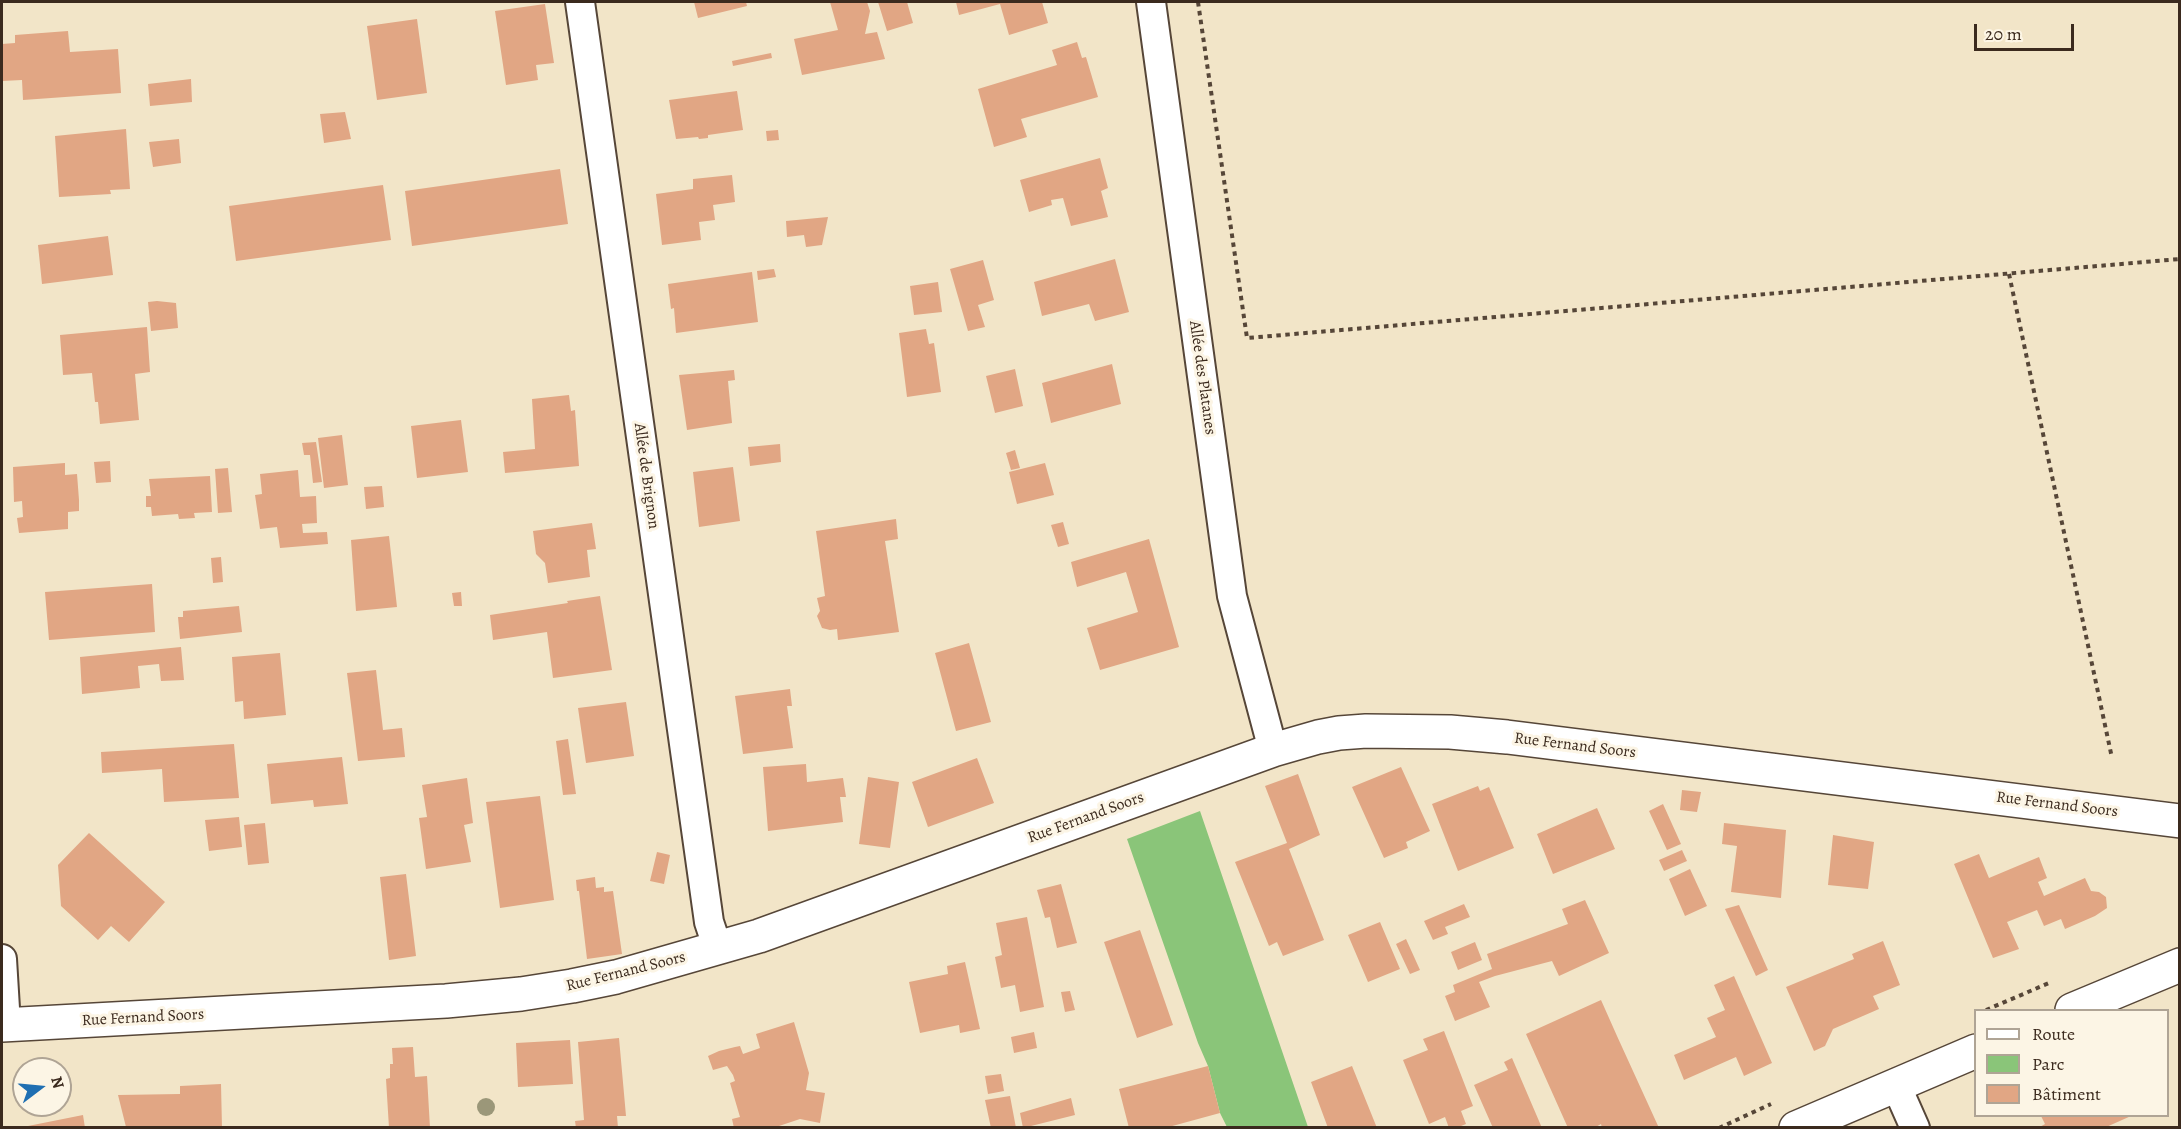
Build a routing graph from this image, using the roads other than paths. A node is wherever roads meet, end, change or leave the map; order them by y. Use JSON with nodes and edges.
{"nodes":[{"id":1,"x":580,"y":2,"type":"edge"},
{"id":2,"x":1151,"y":2,"type":"edge"},
{"id":3,"x":1273,"y":750,"type":"junction"},
{"id":4,"x":2180,"y":821,"type":"edge"},
{"id":5,"x":718,"y":949,"type":"junction"},
{"id":6,"x":2,"y":959,"type":"edge"},
{"id":7,"x":2180,"y":965,"type":"edge"},
{"id":8,"x":2077,"y":1009,"type":"edge"},
{"id":9,"x":4,"y":1025,"type":"edge"},
{"id":10,"x":1974,"y":1052,"type":"edge"},
{"id":11,"x":1896,"y":1085,"type":"junction"},
{"id":12,"x":1796,"y":1128,"type":"edge"},
{"id":13,"x":1915,"y":1128,"type":"edge"}],
"edges":[{"from":1,"to":5,"type":"street","name":"Allée de Brignon"},
{"from":2,"to":3,"type":"street","name":"Allée des Platanes"},
{"from":3,"to":4,"type":"street","name":"Rue Fernand Soors"},
{"from":3,"to":5,"type":"street","name":"Rue Fernand Soors"},
{"from":5,"to":9,"type":"street","name":"Rue Fernand Soors"},
{"from":6,"to":9,"type":"street"},
{"from":7,"to":8,"type":"street"},
{"from":10,"to":11,"type":"street"},
{"from":11,"to":12,"type":"street"},
{"from":11,"to":13,"type":"street"}]}
